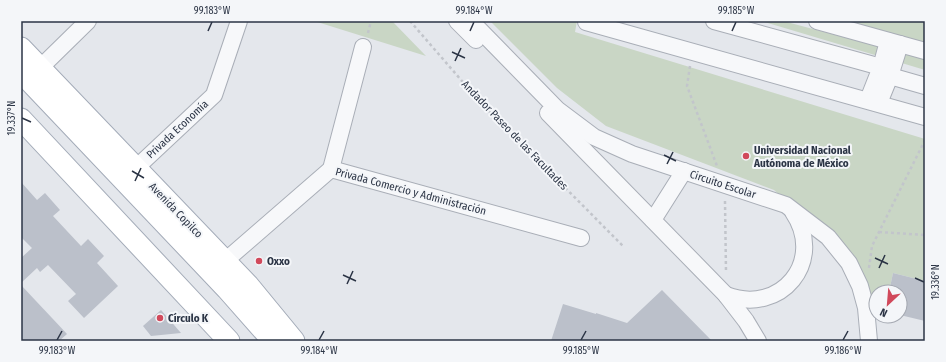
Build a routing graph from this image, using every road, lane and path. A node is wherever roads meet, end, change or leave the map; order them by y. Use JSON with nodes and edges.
{"nodes":[{"id":1,"x":88,"y":21,"type":"edge"},
{"id":2,"x":239,"y":21,"type":"edge"},
{"id":3,"x":410,"y":21,"type":"edge"},
{"id":4,"x":457,"y":21,"type":"edge"},
{"id":5,"x":471,"y":21,"type":"edge"},
{"id":6,"x":587,"y":21,"type":"edge"},
{"id":7,"x":714,"y":21,"type":"edge"},
{"id":8,"x":817,"y":21,"type":"edge"},
{"id":9,"x":838,"y":24,"type":"edge"},
{"id":10,"x":894,"y":42,"type":"junction"},
{"id":11,"x":363,"y":47,"type":"dead end"},
{"id":12,"x":21,"y":48,"type":"edge"},
{"id":13,"x":925,"y":52,"type":"edge"},
{"id":14,"x":30,"y":70,"type":"edge"},
{"id":15,"x":886,"y":72,"type":"junction"},
{"id":16,"x":925,"y":86,"type":"edge"},
{"id":17,"x":873,"y":102,"type":"junction"},
{"id":18,"x":925,"y":117,"type":"edge"},
{"id":19,"x":21,"y":119,"type":"edge"},
{"id":20,"x":925,"y":140,"type":"edge"},
{"id":21,"x":136,"y":168,"type":"junction"},
{"id":22,"x":331,"y":169,"type":"junction"},
{"id":23,"x":684,"y":171,"type":"junction"},
{"id":24,"x":786,"y":205,"type":"junction"},
{"id":25,"x":653,"y":220,"type":"junction"},
{"id":26,"x":879,"y":232,"type":"junction"},
{"id":27,"x":925,"y":235,"type":"edge"},
{"id":28,"x":581,"y":238,"type":"dead end"},
{"id":29,"x":623,"y":246,"type":"dead end"},
{"id":30,"x":225,"y":261,"type":"junction"},
{"id":31,"x":868,"y":274,"type":"dead end"},
{"id":32,"x":726,"y":295,"type":"junction"},
{"id":33,"x":229,"y":341,"type":"edge"},
{"id":34,"x":273,"y":341,"type":"edge"},
{"id":35,"x":294,"y":341,"type":"edge"},
{"id":36,"x":758,"y":341,"type":"edge"},
{"id":37,"x":868,"y":341,"type":"edge"}],
"edges":[{"from":1,"to":14,"type":"street"},
{"from":2,"to":21,"type":"street","name":"Privada Economía"},
{"from":3,"to":29,"type":"path","name":"Andador Paseo de las Facultades"},
{"from":4,"to":25,"type":"street"},
{"from":5,"to":23,"type":"street","name":"Circuito Escolar"},
{"from":6,"to":17,"type":"street"},
{"from":7,"to":15,"type":"street"},
{"from":8,"to":9,"type":"street"},
{"from":9,"to":10,"type":"street"},
{"from":10,"to":13,"type":"street"},
{"from":10,"to":15,"type":"street"},
{"from":11,"to":22,"type":"street"},
{"from":12,"to":14,"type":"main road","name":"Avenida Copilco"},
{"from":14,"to":21,"type":"main road","name":"Avenida Copilco"},
{"from":14,"to":34,"type":"main road","name":"Avenida Copilco"},
{"from":15,"to":16,"type":"street"},
{"from":15,"to":17,"type":"street"},
{"from":17,"to":18,"type":"street"},
{"from":19,"to":33,"type":"main road"},
{"from":20,"to":26,"type":"path"},
{"from":21,"to":30,"type":"main road","name":"Avenida Copilco"},
{"from":22,"to":28,"type":"street","name":"Privada Comercio y Administración"},
{"from":22,"to":30,"type":"street","name":"Privada Comercio y Administración"},
{"from":23,"to":24,"type":"street","name":"Circuito Escolar"},
{"from":23,"to":25,"type":"street"},
{"from":24,"to":32,"type":"street"},
{"from":24,"to":37,"type":"street","name":"Circuito Escolar"},
{"from":25,"to":32,"type":"street"},
{"from":26,"to":27,"type":"path"},
{"from":26,"to":31,"type":"path"},
{"from":30,"to":35,"type":"main road","name":"Avenida Copilco"},
{"from":32,"to":36,"type":"street"}]}
